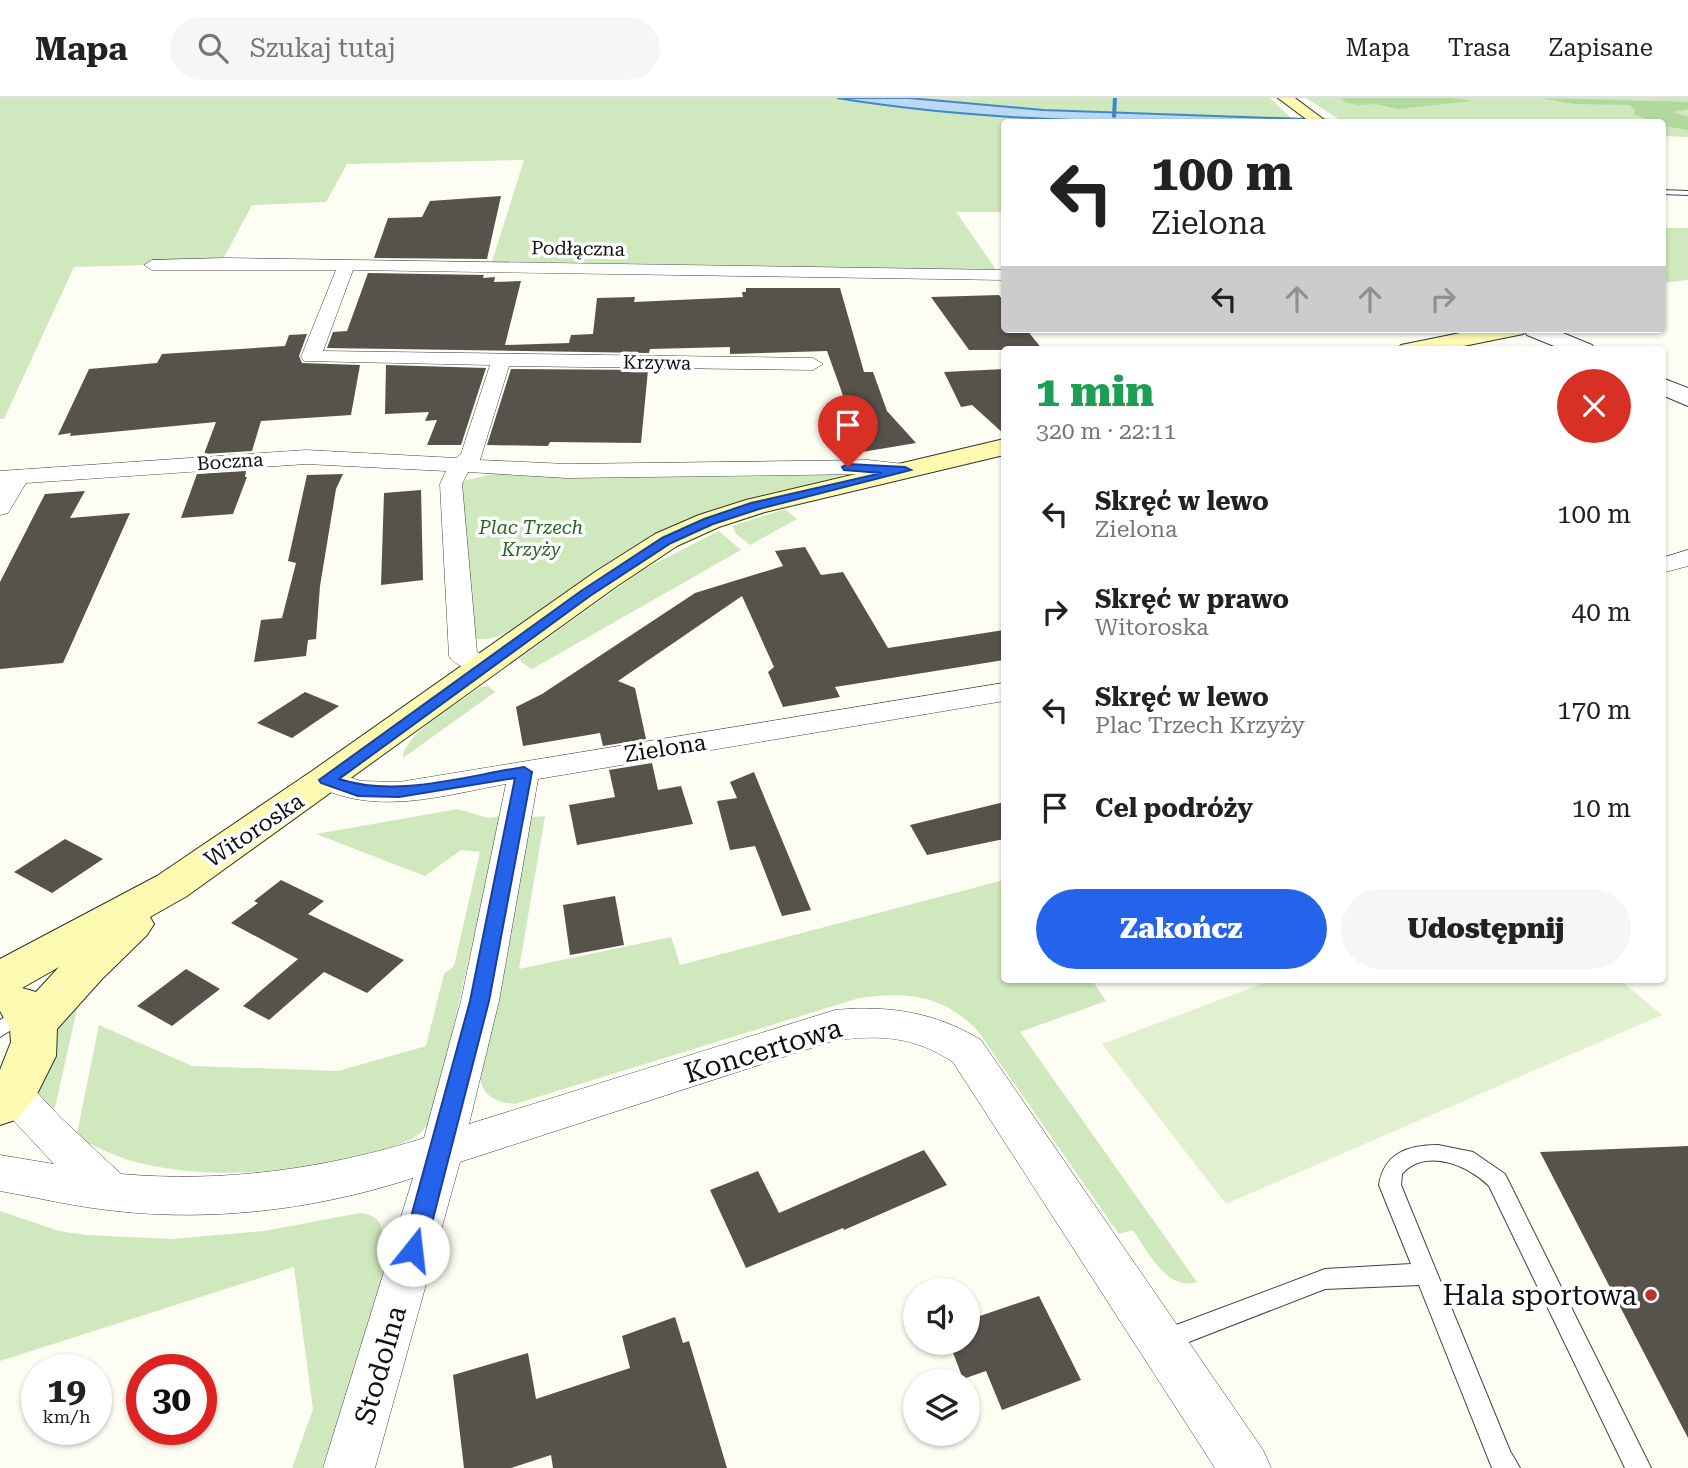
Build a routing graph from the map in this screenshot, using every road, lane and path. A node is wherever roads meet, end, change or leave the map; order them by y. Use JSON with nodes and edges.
{"nodes":[{"id":1,"x":1286,"y":98,"type":"edge"},
{"id":2,"x":1313,"y":118,"type":"edge"},
{"id":3,"x":1666,"y":192,"type":"edge"},
{"id":4,"x":1688,"y":193,"type":"edge"},
{"id":5,"x":152,"y":265,"type":"dead end"},
{"id":6,"x":346,"y":266,"type":"junction"},
{"id":7,"x":1001,"y":275,"type":"edge"},
{"id":8,"x":1450,"y":333,"type":"edge"},
{"id":9,"x":1504,"y":333,"type":"edge"},
{"id":10,"x":1538,"y":333,"type":"edge"},
{"id":11,"x":1570,"y":333,"type":"edge"},
{"id":12,"x":1419,"y":346,"type":"edge"},
{"id":13,"x":1429,"y":346,"type":"edge"},
{"id":14,"x":1573,"y":346,"type":"edge"},
{"id":15,"x":1595,"y":346,"type":"edge"},
{"id":16,"x":501,"y":360,"type":"junction"},
{"id":17,"x":813,"y":364,"type":"dead end"},
{"id":18,"x":1001,"y":448,"type":"edge"},
{"id":19,"x":460,"y":467,"type":"junction"},
{"id":20,"x":905,"y":470,"type":"junction"},
{"id":21,"x":9,"y":478,"type":"edge"},
{"id":22,"x":0,"y":508,"type":"edge"},
{"id":23,"x":1688,"y":558,"type":"edge"},
{"id":24,"x":1666,"y":565,"type":"edge"},
{"id":25,"x":485,"y":665,"type":"junction"},
{"id":26,"x":1001,"y":692,"type":"edge"},
{"id":27,"x":524,"y":772,"type":"junction"},
{"id":28,"x":327,"y":780,"type":"junction"},
{"id":29,"x":12,"y":1007,"type":"edge"},
{"id":30,"x":6,"y":1099,"type":"edge"},
{"id":31,"x":442,"y":1151,"type":"junction"},
{"id":32,"x":0,"y":1172,"type":"edge"},
{"id":33,"x":109,"y":1191,"type":"junction"},
{"id":34,"x":1426,"y":1274,"type":"junction"},
{"id":35,"x":1161,"y":1342,"type":"junction"},
{"id":36,"x":349,"y":1468,"type":"edge"},
{"id":37,"x":1245,"y":1468,"type":"edge"},
{"id":38,"x":1507,"y":1468,"type":"edge"},
{"id":39,"x":1639,"y":1468,"type":"edge"}],
"edges":[{"from":1,"to":2,"type":"main road"},
{"from":3,"to":4,"type":"lane"},
{"from":5,"to":6,"type":"street","name":"Podłączna"},
{"from":6,"to":7,"type":"street","name":"Podłączna"},
{"from":6,"to":16,"type":"street","name":"Krzywa"},
{"from":8,"to":12,"type":"main road"},
{"from":9,"to":13,"type":"main road"},
{"from":10,"to":14,"type":"street"},
{"from":11,"to":15,"type":"street"},
{"from":16,"to":17,"type":"street","name":"Krzywa"},
{"from":16,"to":19,"type":"street"},
{"from":18,"to":20,"type":"main road","name":"Witoroska"},
{"from":19,"to":20,"type":"street"},
{"from":19,"to":21,"type":"street","name":"Boczna"},
{"from":19,"to":25,"type":"street"},
{"from":20,"to":25,"type":"main road","name":"Witoroska"},
{"from":21,"to":22,"type":"street"},
{"from":23,"to":24,"type":"street"},
{"from":25,"to":28,"type":"main road","name":"Witoroska"},
{"from":26,"to":27,"type":"street","name":"Zielona"},
{"from":27,"to":28,"type":"street","name":"Zielona"},
{"from":27,"to":31,"type":"street","name":"Stodolna"},
{"from":28,"to":29,"type":"main road","name":"Witoroska"},
{"from":29,"to":30,"type":"main road"},
{"from":30,"to":33,"type":"street"},
{"from":31,"to":33,"type":"street","name":"Koncertowa"},
{"from":31,"to":35,"type":"street","name":"Koncertowa"},
{"from":31,"to":36,"type":"street","name":"Stodolna"},
{"from":32,"to":33,"type":"street","name":"Koncertowa"},
{"from":34,"to":35,"type":"lane"},
{"from":34,"to":38,"type":"lane"},
{"from":34,"to":39,"type":"lane"},
{"from":35,"to":37,"type":"street","name":"Koncertowa"}]}
